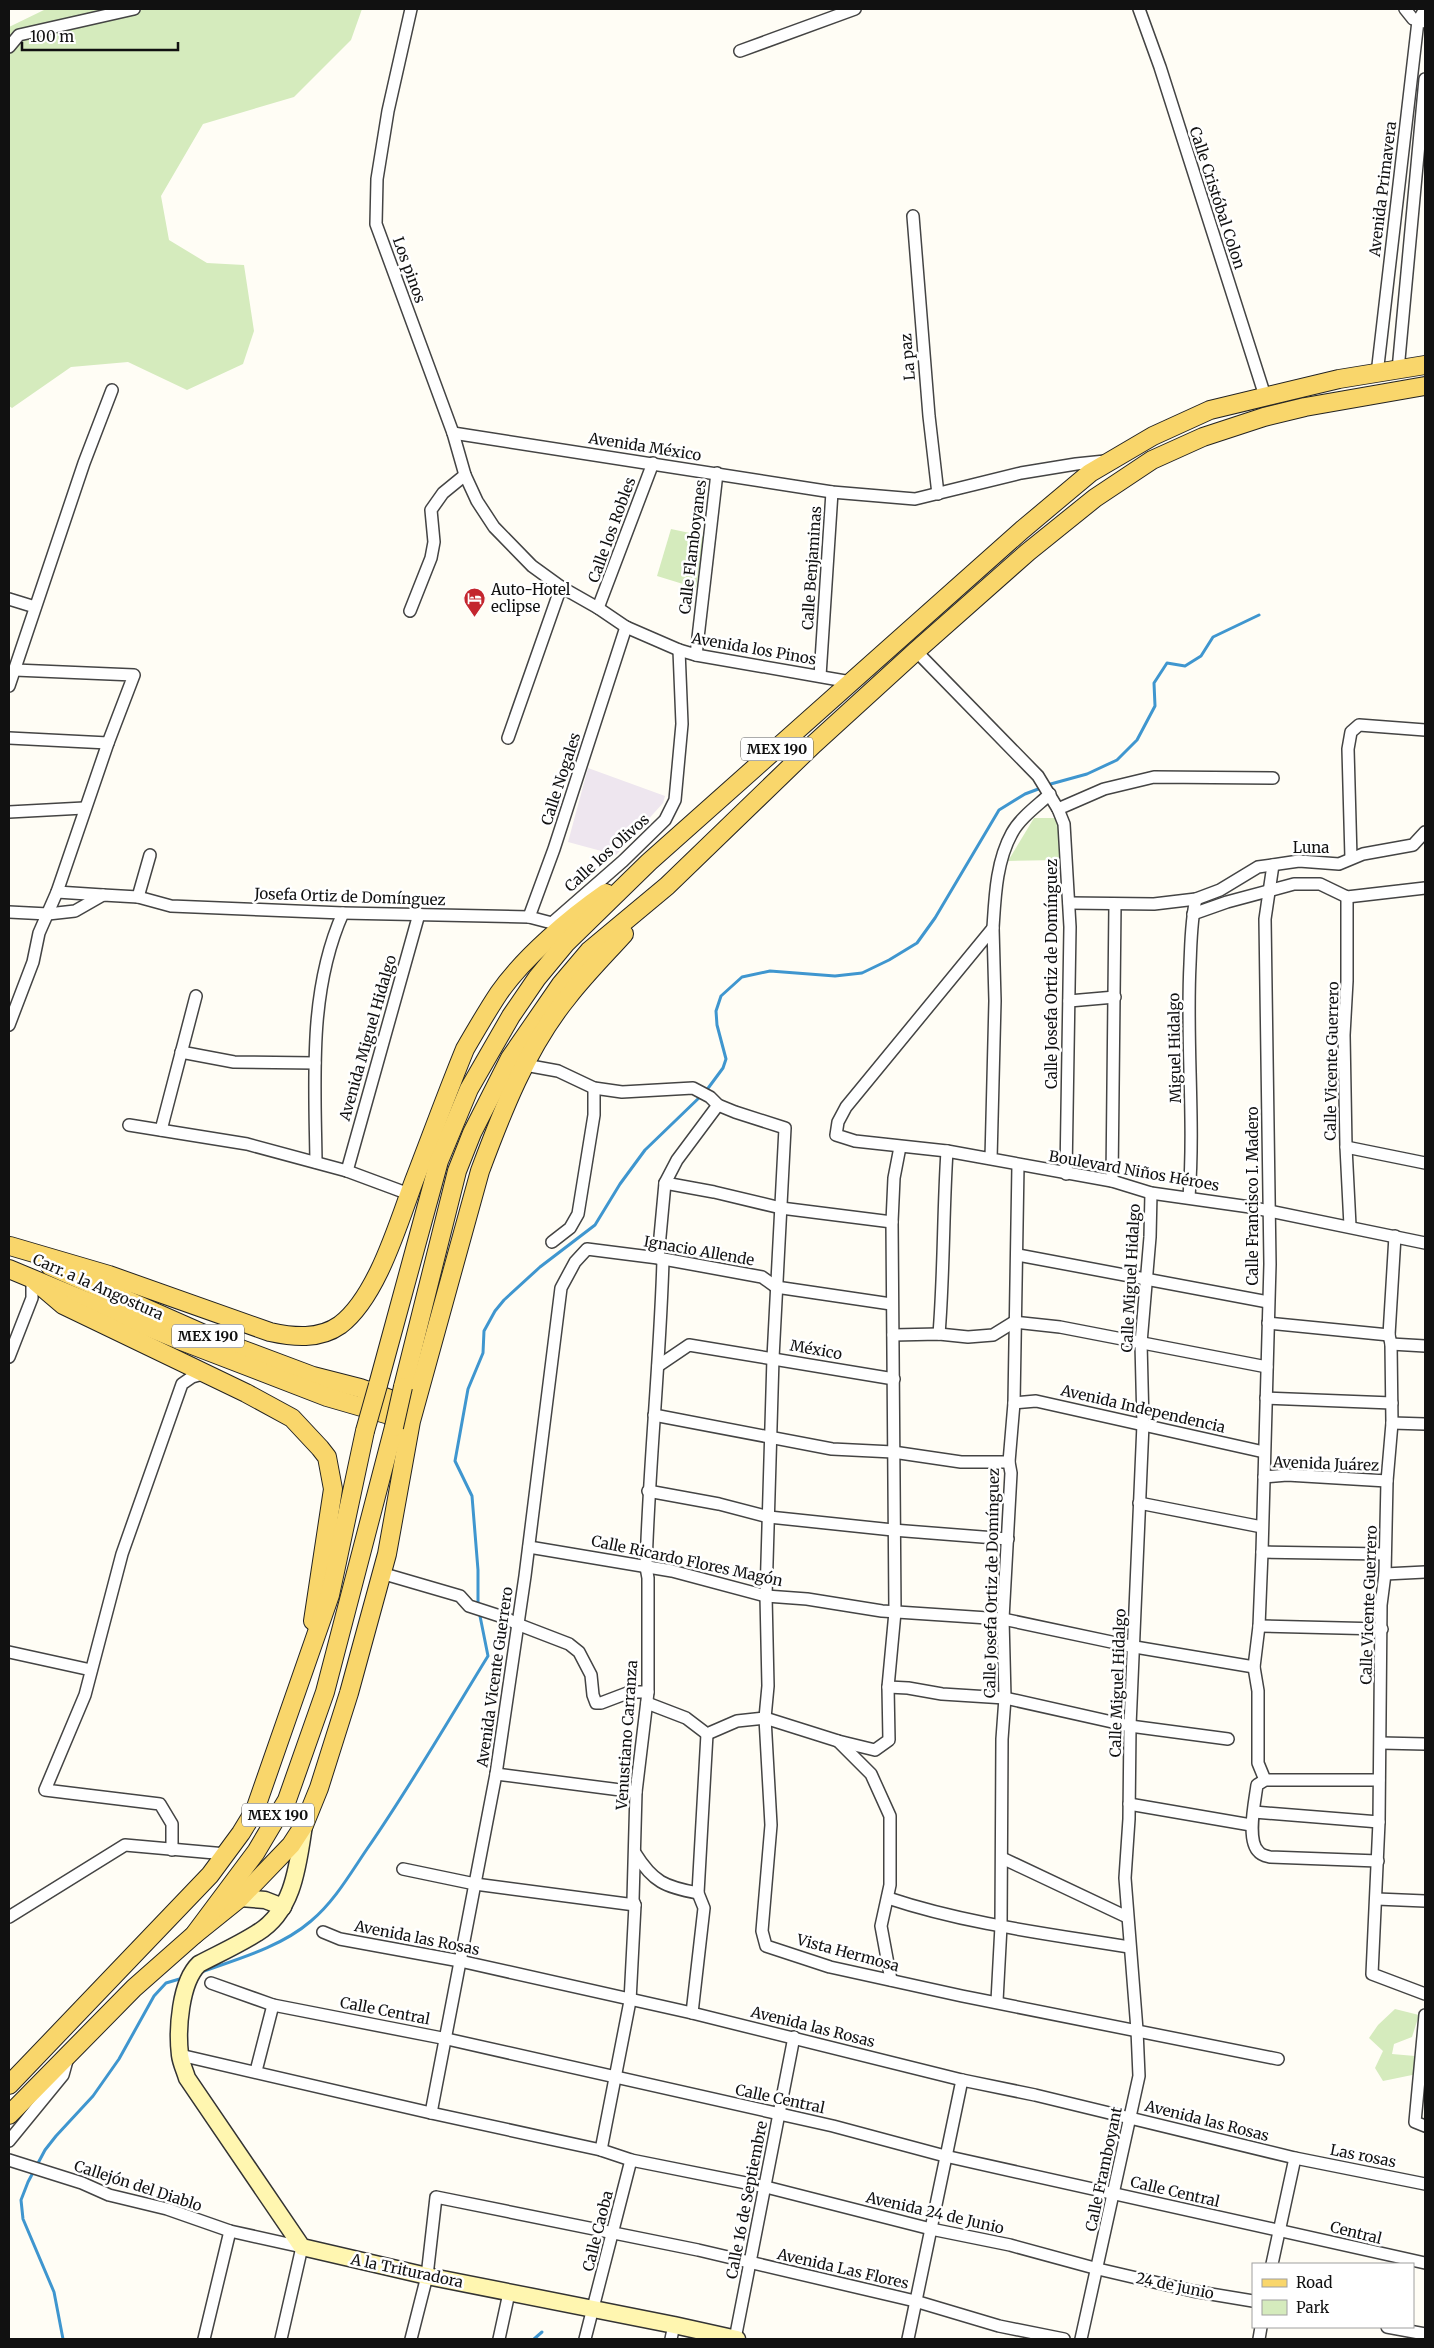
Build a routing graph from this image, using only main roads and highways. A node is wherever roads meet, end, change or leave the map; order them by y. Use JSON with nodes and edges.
{"nodes":[{"id":1,"x":1425,"y":365,"type":"edge"},
{"id":2,"x":1425,"y":386,"type":"edge"},
{"id":3,"x":649,"y":862,"type":"junction"},
{"id":4,"x":667,"y":886,"type":"junction"},
{"id":5,"x":9,"y":1246,"type":"edge"},
{"id":6,"x":9,"y":1270,"type":"edge"},
{"id":7,"x":34,"y":1281,"type":"junction"},
{"id":8,"x":413,"y":1414,"type":"junction"},
{"id":9,"x":308,"y":1657,"type":"junction"},
{"id":10,"x":194,"y":1935,"type":"junction"},
{"id":11,"x":9,"y":2086,"type":"edge"},
{"id":12,"x":9,"y":2115,"type":"edge"}],
"edges":[{"from":1,"to":3,"type":"main road","number":"MEX 190"},
{"from":2,"to":4,"type":"main road","number":"MEX 190"},
{"from":3,"to":5,"type":"main road"},
{"from":3,"to":9,"type":"main road","number":"MEX 190","bridge":true},
{"from":4,"to":8,"type":"main road"},
{"from":4,"to":10,"type":"main road","number":"MEX 190","bridge":true},
{"from":5,"to":8,"type":"main road","name":"Carr. a la Angostura","number":"MEX 190"},
{"from":6,"to":7,"type":"main road","name":"Carr. a la Angostura","number":"MEX 190"},
{"from":7,"to":8,"type":"main road","name":"Carr. a la Angostura","number":"MEX 190"},
{"from":7,"to":9,"type":"main road"},
{"from":8,"to":10,"type":"main road"},
{"from":9,"to":11,"type":"main road","number":"MEX 190"},
{"from":10,"to":12,"type":"main road","number":"MEX 190"}]}
